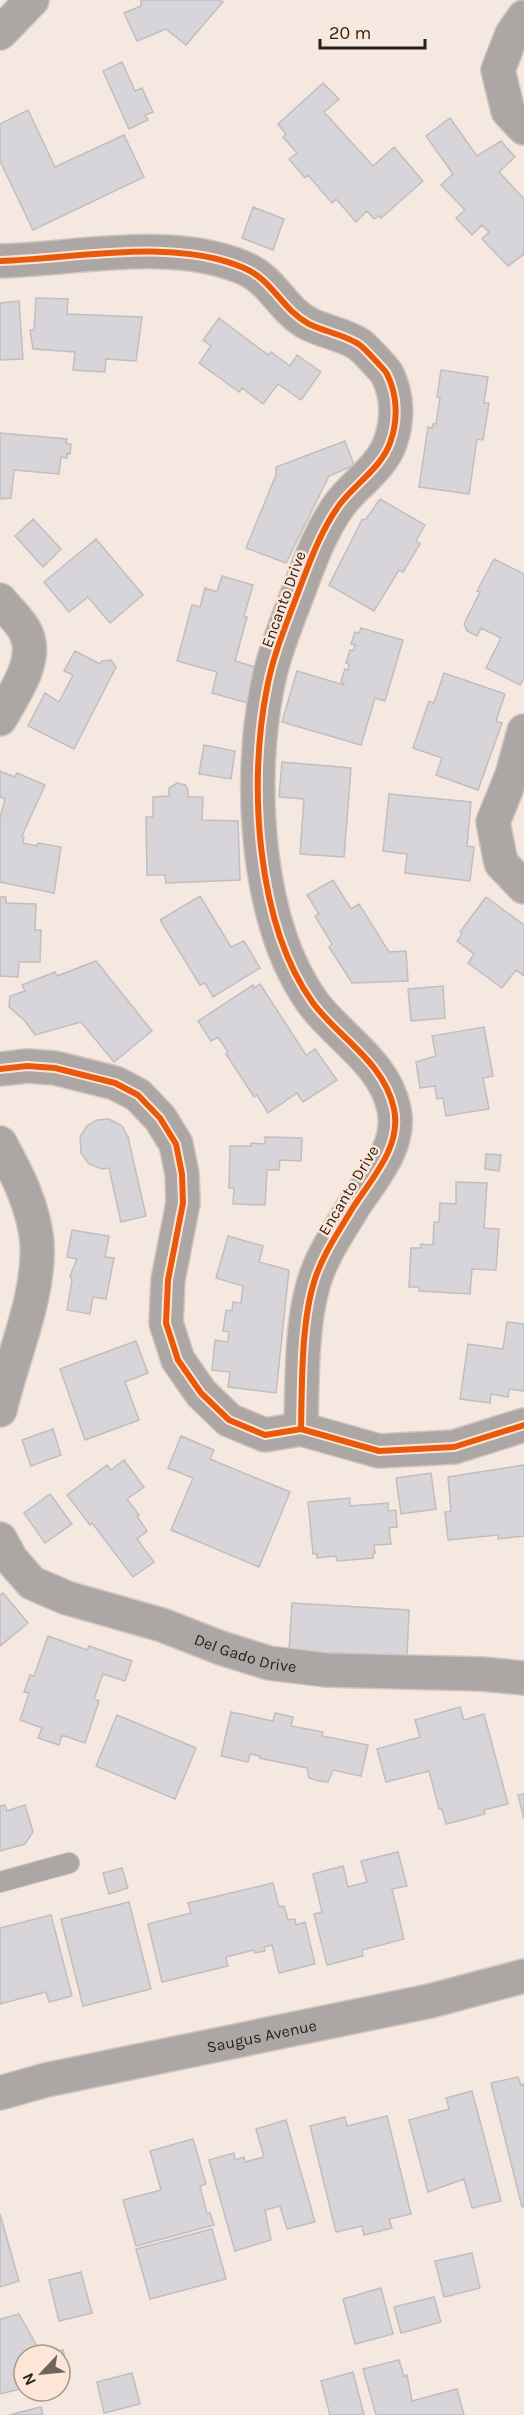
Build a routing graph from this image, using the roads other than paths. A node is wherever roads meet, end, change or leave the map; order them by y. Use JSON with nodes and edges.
{"nodes":[{"id":1,"x":32,"y":0,"type":"edge"},
{"id":2,"x":524,"y":17,"type":"edge"},
{"id":3,"x":0,"y":33,"type":"edge"},
{"id":4,"x":524,"y":128,"type":"edge"},
{"id":5,"x":0,"y":261,"type":"edge"},
{"id":6,"x":0,"y":600,"type":"edge"},
{"id":7,"x":0,"y":719,"type":"edge"},
{"id":8,"x":524,"y":730,"type":"edge"},
{"id":9,"x":524,"y":886,"type":"edge"},
{"id":10,"x":0,"y":1069,"type":"edge"},
{"id":11,"x":0,"y":1143,"type":"edge"},
{"id":12,"x":0,"y":1410,"type":"edge"},
{"id":13,"x":524,"y":1425,"type":"edge"},
{"id":14,"x":301,"y":1429,"type":"junction"},
{"id":15,"x":0,"y":1539,"type":"edge"},
{"id":16,"x":524,"y":1678,"type":"edge"},
{"id":17,"x":69,"y":1863,"type":"dead end"},
{"id":18,"x":0,"y":1882,"type":"edge"},
{"id":19,"x":524,"y":1976,"type":"edge"},
{"id":20,"x":0,"y":2093,"type":"edge"}],
"edges":[{"from":1,"to":3,"type":"street"},
{"from":2,"to":4,"type":"street"},
{"from":5,"to":14,"type":"street","name":"Encanto Drive"},
{"from":6,"to":7,"type":"street"},
{"from":8,"to":9,"type":"street"},
{"from":10,"to":14,"type":"street"},
{"from":11,"to":12,"type":"street"},
{"from":13,"to":14,"type":"street"},
{"from":15,"to":16,"type":"street","name":"Del Gado Drive"},
{"from":17,"to":18,"type":"lane"},
{"from":19,"to":20,"type":"street","name":"Saugus Avenue"}]}
